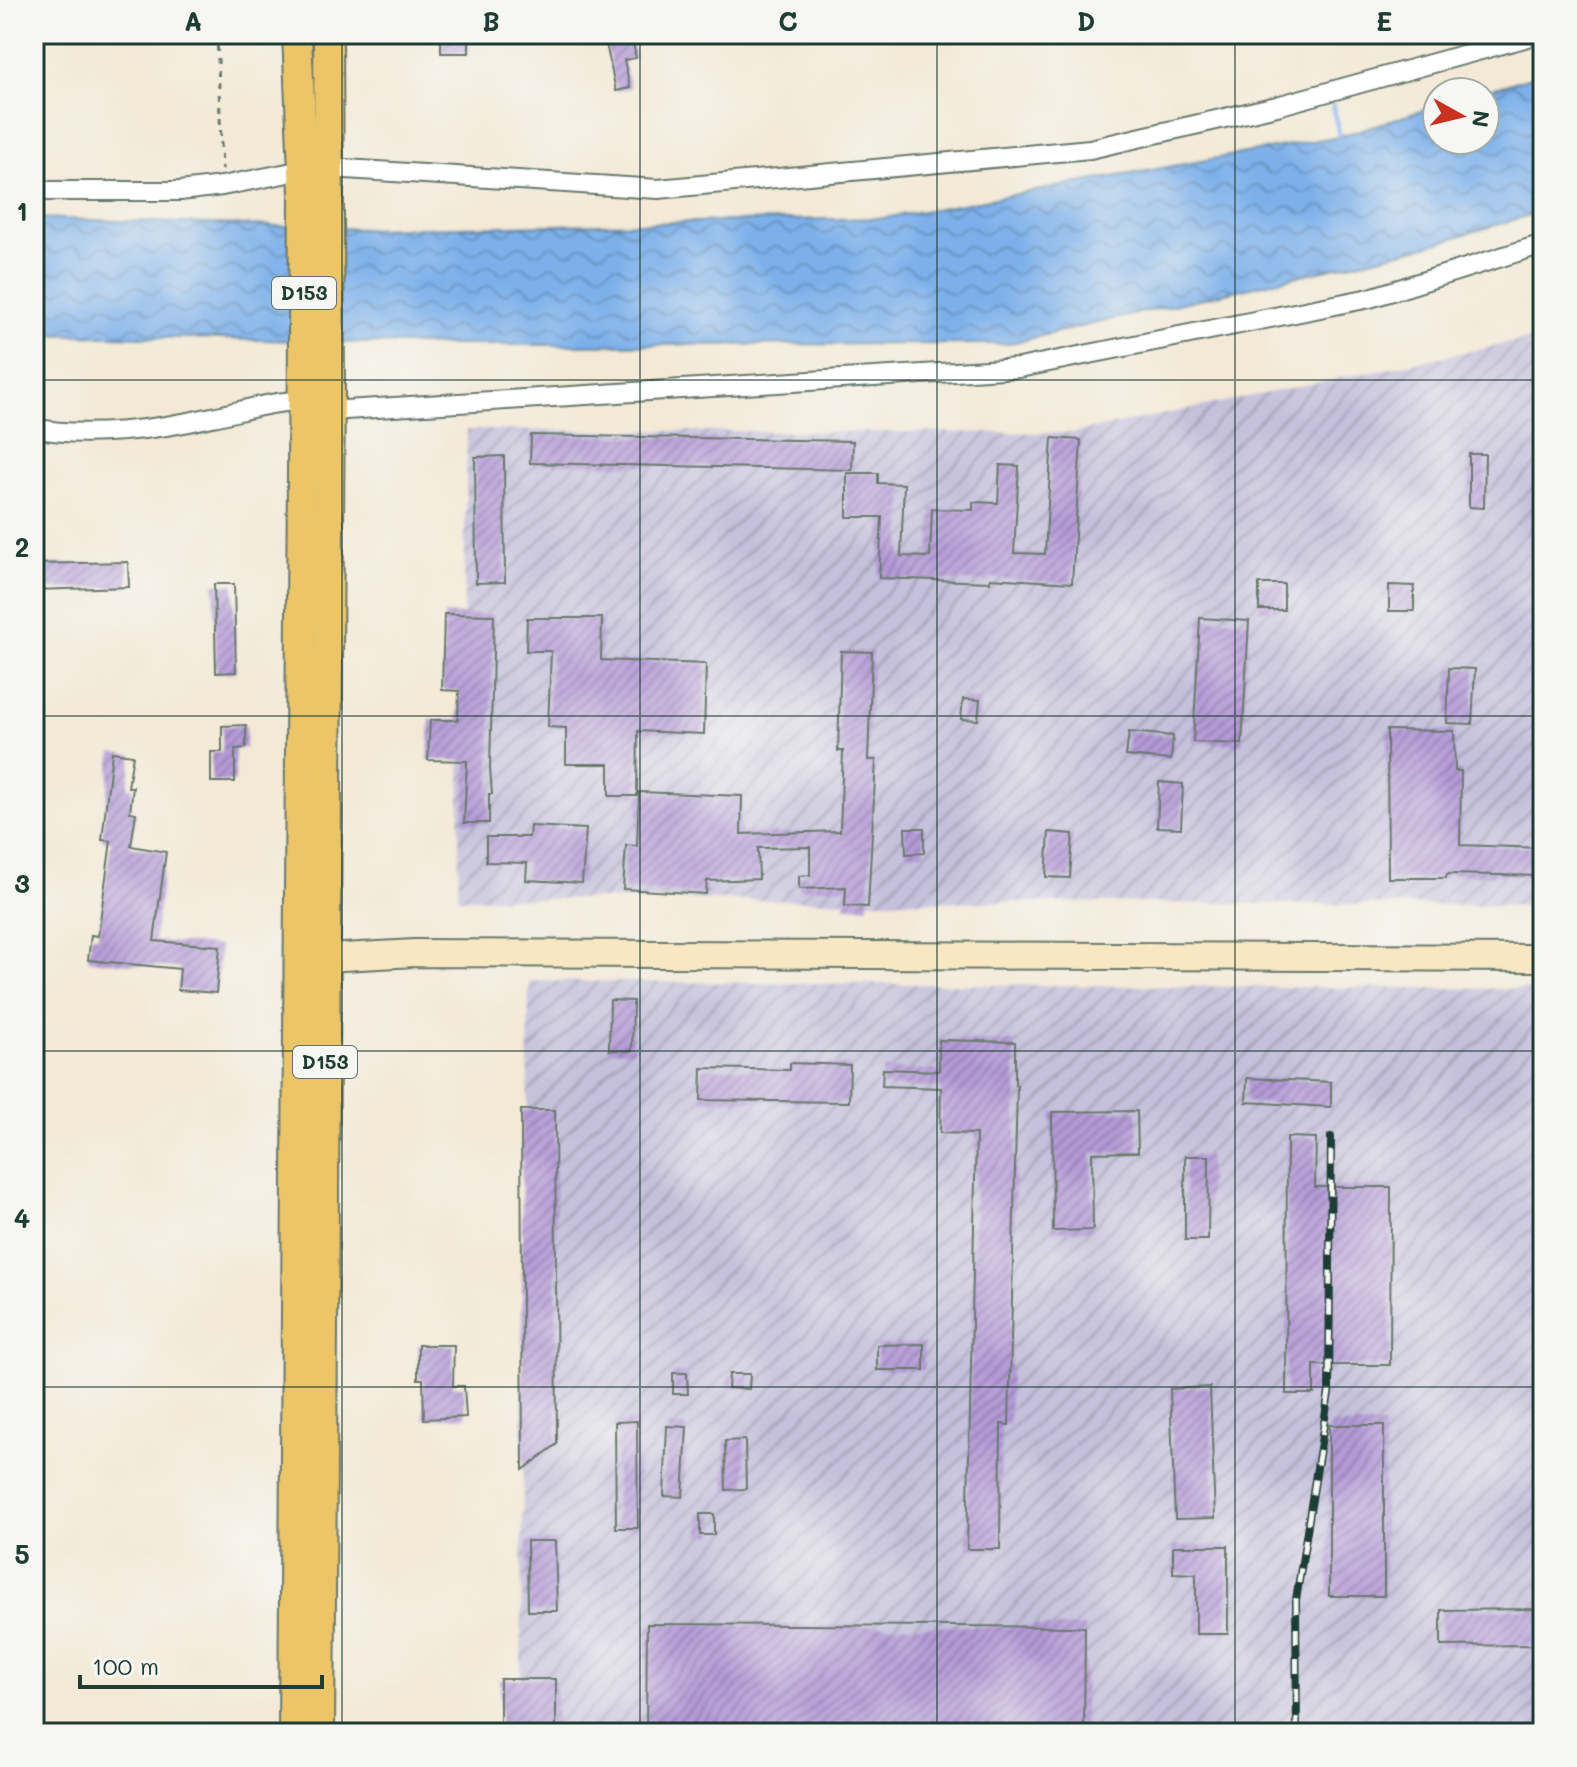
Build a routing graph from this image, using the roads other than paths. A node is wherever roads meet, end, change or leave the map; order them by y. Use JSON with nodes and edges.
{"nodes":[{"id":1,"x":297,"y":34,"type":"edge"},
{"id":2,"x":328,"y":34,"type":"edge"},
{"id":3,"x":1539,"y":34,"type":"edge"},
{"id":4,"x":317,"y":181,"type":"junction"},
{"id":5,"x":34,"y":191,"type":"edge"},
{"id":6,"x":1543,"y":244,"type":"edge"},
{"id":7,"x":316,"y":399,"type":"junction"},
{"id":8,"x":34,"y":428,"type":"edge"},
{"id":9,"x":1543,"y":958,"type":"edge"},
{"id":10,"x":312,"y":959,"type":"junction"},
{"id":11,"x":293,"y":1733,"type":"edge"},
{"id":12,"x":320,"y":1733,"type":"edge"}],
"edges":[{"from":1,"to":4,"type":"main road","number":"D153"},
{"from":2,"to":4,"type":"main road","number":"D153"},
{"from":3,"to":4,"type":"street"},
{"from":4,"to":5,"type":"street"},
{"from":4,"to":7,"type":"main road","number":"D153"},
{"from":6,"to":7,"type":"street"},
{"from":7,"to":8,"type":"street"},
{"from":7,"to":10,"type":"main road","number":"D153"},
{"from":9,"to":10,"type":"main road"},
{"from":10,"to":11,"type":"main road","number":"D153"},
{"from":10,"to":12,"type":"main road","number":"D153"}]}
